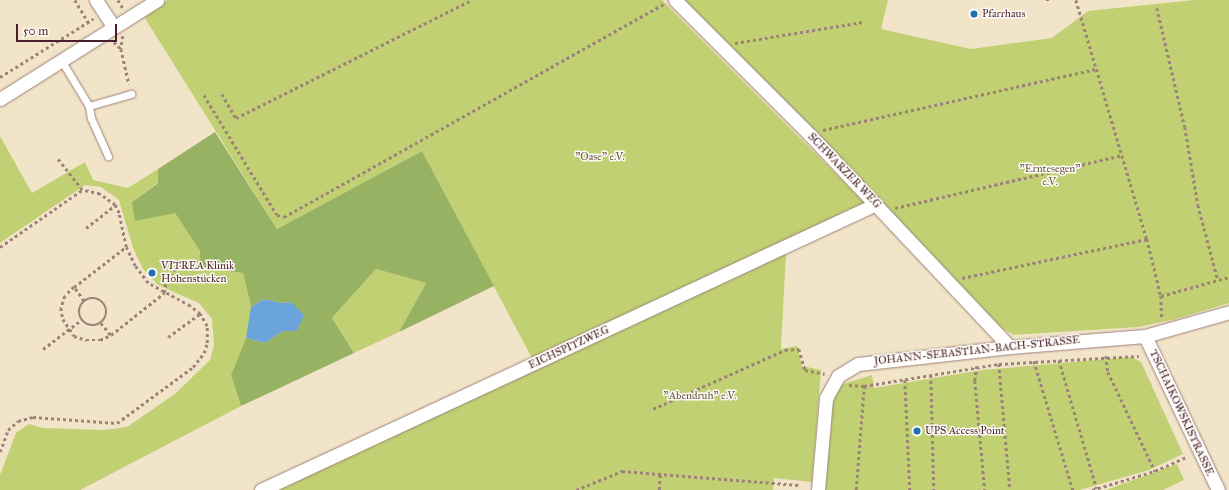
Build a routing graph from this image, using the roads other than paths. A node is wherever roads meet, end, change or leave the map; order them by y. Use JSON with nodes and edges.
{"nodes":[{"id":1,"x":96,"y":0,"type":"edge"},
{"id":2,"x":158,"y":0,"type":"edge"},
{"id":3,"x":670,"y":2,"type":"edge"},
{"id":4,"x":113,"y":26,"type":"junction"},
{"id":5,"x":61,"y":60,"type":"junction"},
{"id":6,"x":131,"y":94,"type":"road end"},
{"id":7,"x":0,"y":99,"type":"edge"},
{"id":8,"x":89,"y":106,"type":"junction"},
{"id":9,"x":108,"y":156,"type":"dead end"},
{"id":10,"x":876,"y":204,"type":"junction"},
{"id":11,"x":1229,"y":312,"type":"edge"},
{"id":12,"x":1145,"y":336,"type":"junction"},
{"id":13,"x":1010,"y":347,"type":"junction"},
{"id":14,"x":818,"y":488,"type":"edge"},
{"id":15,"x":261,"y":490,"type":"edge"},
{"id":16,"x":1218,"y":490,"type":"edge"}],
"edges":[{"from":1,"to":4,"type":"street"},
{"from":2,"to":4,"type":"street"},
{"from":3,"to":10,"type":"street","name":"SCHWARZER WEG"},
{"from":4,"to":5,"type":"street"},
{"from":5,"to":7,"type":"street"},
{"from":5,"to":8,"type":"lane"},
{"from":6,"to":8,"type":"lane"},
{"from":8,"to":9,"type":"lane"},
{"from":10,"to":13,"type":"street","name":"SCHWARZER WEG"},
{"from":10,"to":15,"type":"street","name":"EICHSPITZWEG"},
{"from":11,"to":12,"type":"street","name":"JOHANN-SEBASTIAN-BACH-STRASSE"},
{"from":12,"to":13,"type":"street","name":"JOHANN-SEBASTIAN-BACH-STRASSE"},
{"from":12,"to":16,"type":"street","name":"TSCHAIKOWSKISTRASSE"},
{"from":13,"to":14,"type":"street","name":"JOHANN-SEBASTIAN-BACH-STRASSE"}]}
